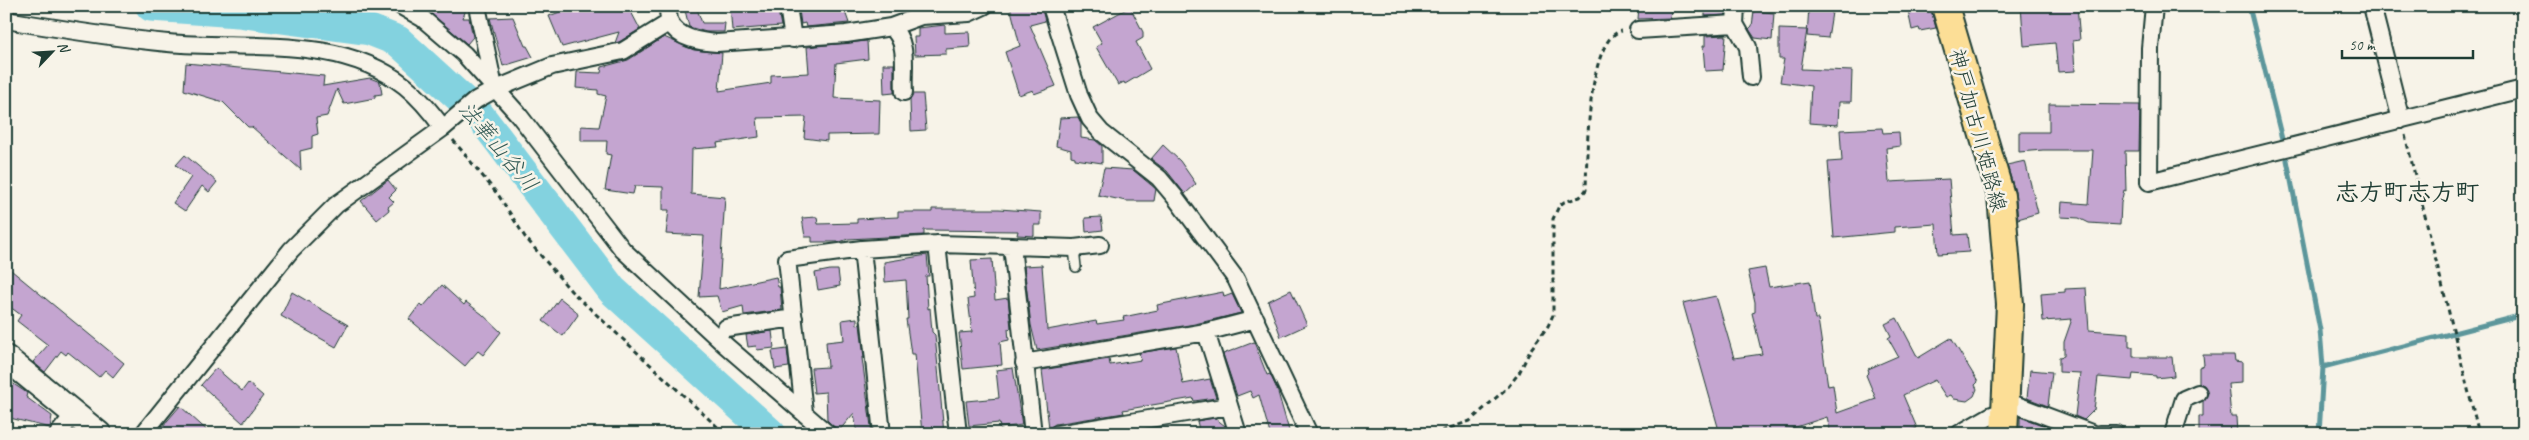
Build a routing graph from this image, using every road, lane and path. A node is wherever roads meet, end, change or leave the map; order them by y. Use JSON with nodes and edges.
{"nodes":[{"id":1,"x":401,"y":6,"type":"edge"},
{"id":2,"x":477,"y":6,"type":"edge"},
{"id":3,"x":788,"y":6,"type":"edge"},
{"id":4,"x":984,"y":6,"type":"edge"},
{"id":5,"x":1051,"y":6,"type":"edge"},
{"id":6,"x":1736,"y":6,"type":"edge"},
{"id":7,"x":1945,"y":6,"type":"edge"},
{"id":8,"x":2154,"y":6,"type":"edge"},
{"id":9,"x":2372,"y":6,"type":"edge"},
{"id":10,"x":919,"y":11,"type":"edge"},
{"id":11,"x":669,"y":14,"type":"edge"},
{"id":12,"x":6,"y":20,"type":"edge"},
{"id":13,"x":1735,"y":24,"type":"junction"},
{"id":14,"x":891,"y":27,"type":"junction"},
{"id":15,"x":1638,"y":30,"type":"joint"},
{"id":16,"x":793,"y":39,"type":"junction"},
{"id":17,"x":1751,"y":77,"type":"dead end"},
{"id":18,"x":2523,"y":89,"type":"edge"},
{"id":19,"x":494,"y":90,"type":"junction"},
{"id":20,"x":904,"y":92,"type":"dead end"},
{"id":21,"x":2401,"y":120,"type":"junction"},
{"id":22,"x":443,"y":128,"type":"junction"},
{"id":23,"x":938,"y":244,"type":"junction"},
{"id":24,"x":1012,"y":246,"type":"junction"},
{"id":25,"x":1100,"y":246,"type":"dead end"},
{"id":26,"x":1074,"y":248,"type":"junction"},
{"id":27,"x":862,"y":249,"type":"junction"},
{"id":28,"x":1076,"y":267,"type":"dead end"},
{"id":29,"x":794,"y":318,"type":"junction"},
{"id":30,"x":1256,"y":319,"type":"junction"},
{"id":31,"x":726,"y":328,"type":"dead end"},
{"id":32,"x":1206,"y":332,"type":"junction"},
{"id":33,"x":6,"y":358,"type":"edge"},
{"id":34,"x":1024,"y":363,"type":"junction"},
{"id":35,"x":2198,"y":393,"type":"dead end"},
{"id":36,"x":1229,"y":406,"type":"junction"},
{"id":37,"x":804,"y":412,"type":"junction"},
{"id":38,"x":74,"y":414,"type":"junction"},
{"id":39,"x":2005,"y":415,"type":"edge"},
{"id":40,"x":58,"y":434,"type":"edge"},
{"id":41,"x":99,"y":434,"type":"edge"},
{"id":42,"x":143,"y":434,"type":"edge"},
{"id":43,"x":725,"y":434,"type":"edge"},
{"id":44,"x":828,"y":434,"type":"edge"},
{"id":45,"x":882,"y":434,"type":"edge"},
{"id":46,"x":958,"y":434,"type":"edge"},
{"id":47,"x":1033,"y":434,"type":"edge"},
{"id":48,"x":1057,"y":434,"type":"edge"},
{"id":49,"x":1238,"y":434,"type":"edge"},
{"id":50,"x":1309,"y":434,"type":"edge"},
{"id":51,"x":1433,"y":434,"type":"edge"},
{"id":52,"x":1958,"y":434,"type":"edge"},
{"id":53,"x":2094,"y":434,"type":"edge"},
{"id":54,"x":2100,"y":434,"type":"edge"},
{"id":55,"x":2116,"y":434,"type":"edge"},
{"id":56,"x":2173,"y":434,"type":"edge"},
{"id":57,"x":2479,"y":434,"type":"edge"}],
"edges":[{"from":1,"to":19,"type":"street"},
{"from":2,"to":19,"type":"street"},
{"from":3,"to":16,"type":"street"},
{"from":4,"to":10,"type":"street"},
{"from":5,"to":30,"type":"street"},
{"from":6,"to":13,"type":"street"},
{"from":7,"to":39,"type":"main road","name":"神戸加古川姫路線"},
{"from":8,"to":21,"type":"street"},
{"from":9,"to":21,"type":"street"},
{"from":10,"to":14,"type":"street"},
{"from":11,"to":16,"type":"street"},
{"from":11,"to":19,"type":"street"},
{"from":12,"to":22,"type":"street"},
{"from":13,"to":15,"type":"street"},
{"from":13,"to":17,"type":"street"},
{"from":14,"to":16,"type":"street"},
{"from":14,"to":20,"type":"street"},
{"from":15,"to":51,"type":"path"},
{"from":18,"to":21,"type":"street"},
{"from":19,"to":22,"type":"street"},
{"from":19,"to":37,"type":"street"},
{"from":21,"to":57,"type":"path"},
{"from":22,"to":42,"type":"street"},
{"from":22,"to":43,"type":"path"},
{"from":23,"to":24,"type":"street"},
{"from":23,"to":27,"type":"street"},
{"from":23,"to":46,"type":"street"},
{"from":24,"to":26,"type":"street"},
{"from":24,"to":34,"type":"street"},
{"from":25,"to":26,"type":"street"},
{"from":26,"to":28,"type":"lane"},
{"from":27,"to":29,"type":"street"},
{"from":27,"to":45,"type":"street"},
{"from":29,"to":31,"type":"street"},
{"from":29,"to":37,"type":"street"},
{"from":30,"to":32,"type":"street"},
{"from":30,"to":50,"type":"street"},
{"from":32,"to":34,"type":"street"},
{"from":32,"to":36,"type":"street"},
{"from":33,"to":38,"type":"street"},
{"from":34,"to":47,"type":"street"},
{"from":35,"to":56,"type":"street"},
{"from":36,"to":48,"type":"street"},
{"from":36,"to":49,"type":"street"},
{"from":37,"to":44,"type":"street"},
{"from":38,"to":40,"type":"street"},
{"from":38,"to":41,"type":"street"},
{"from":39,"to":52,"type":"street"},
{"from":39,"to":53,"type":"street"},
{"from":54,"to":55,"type":"street"}]}
